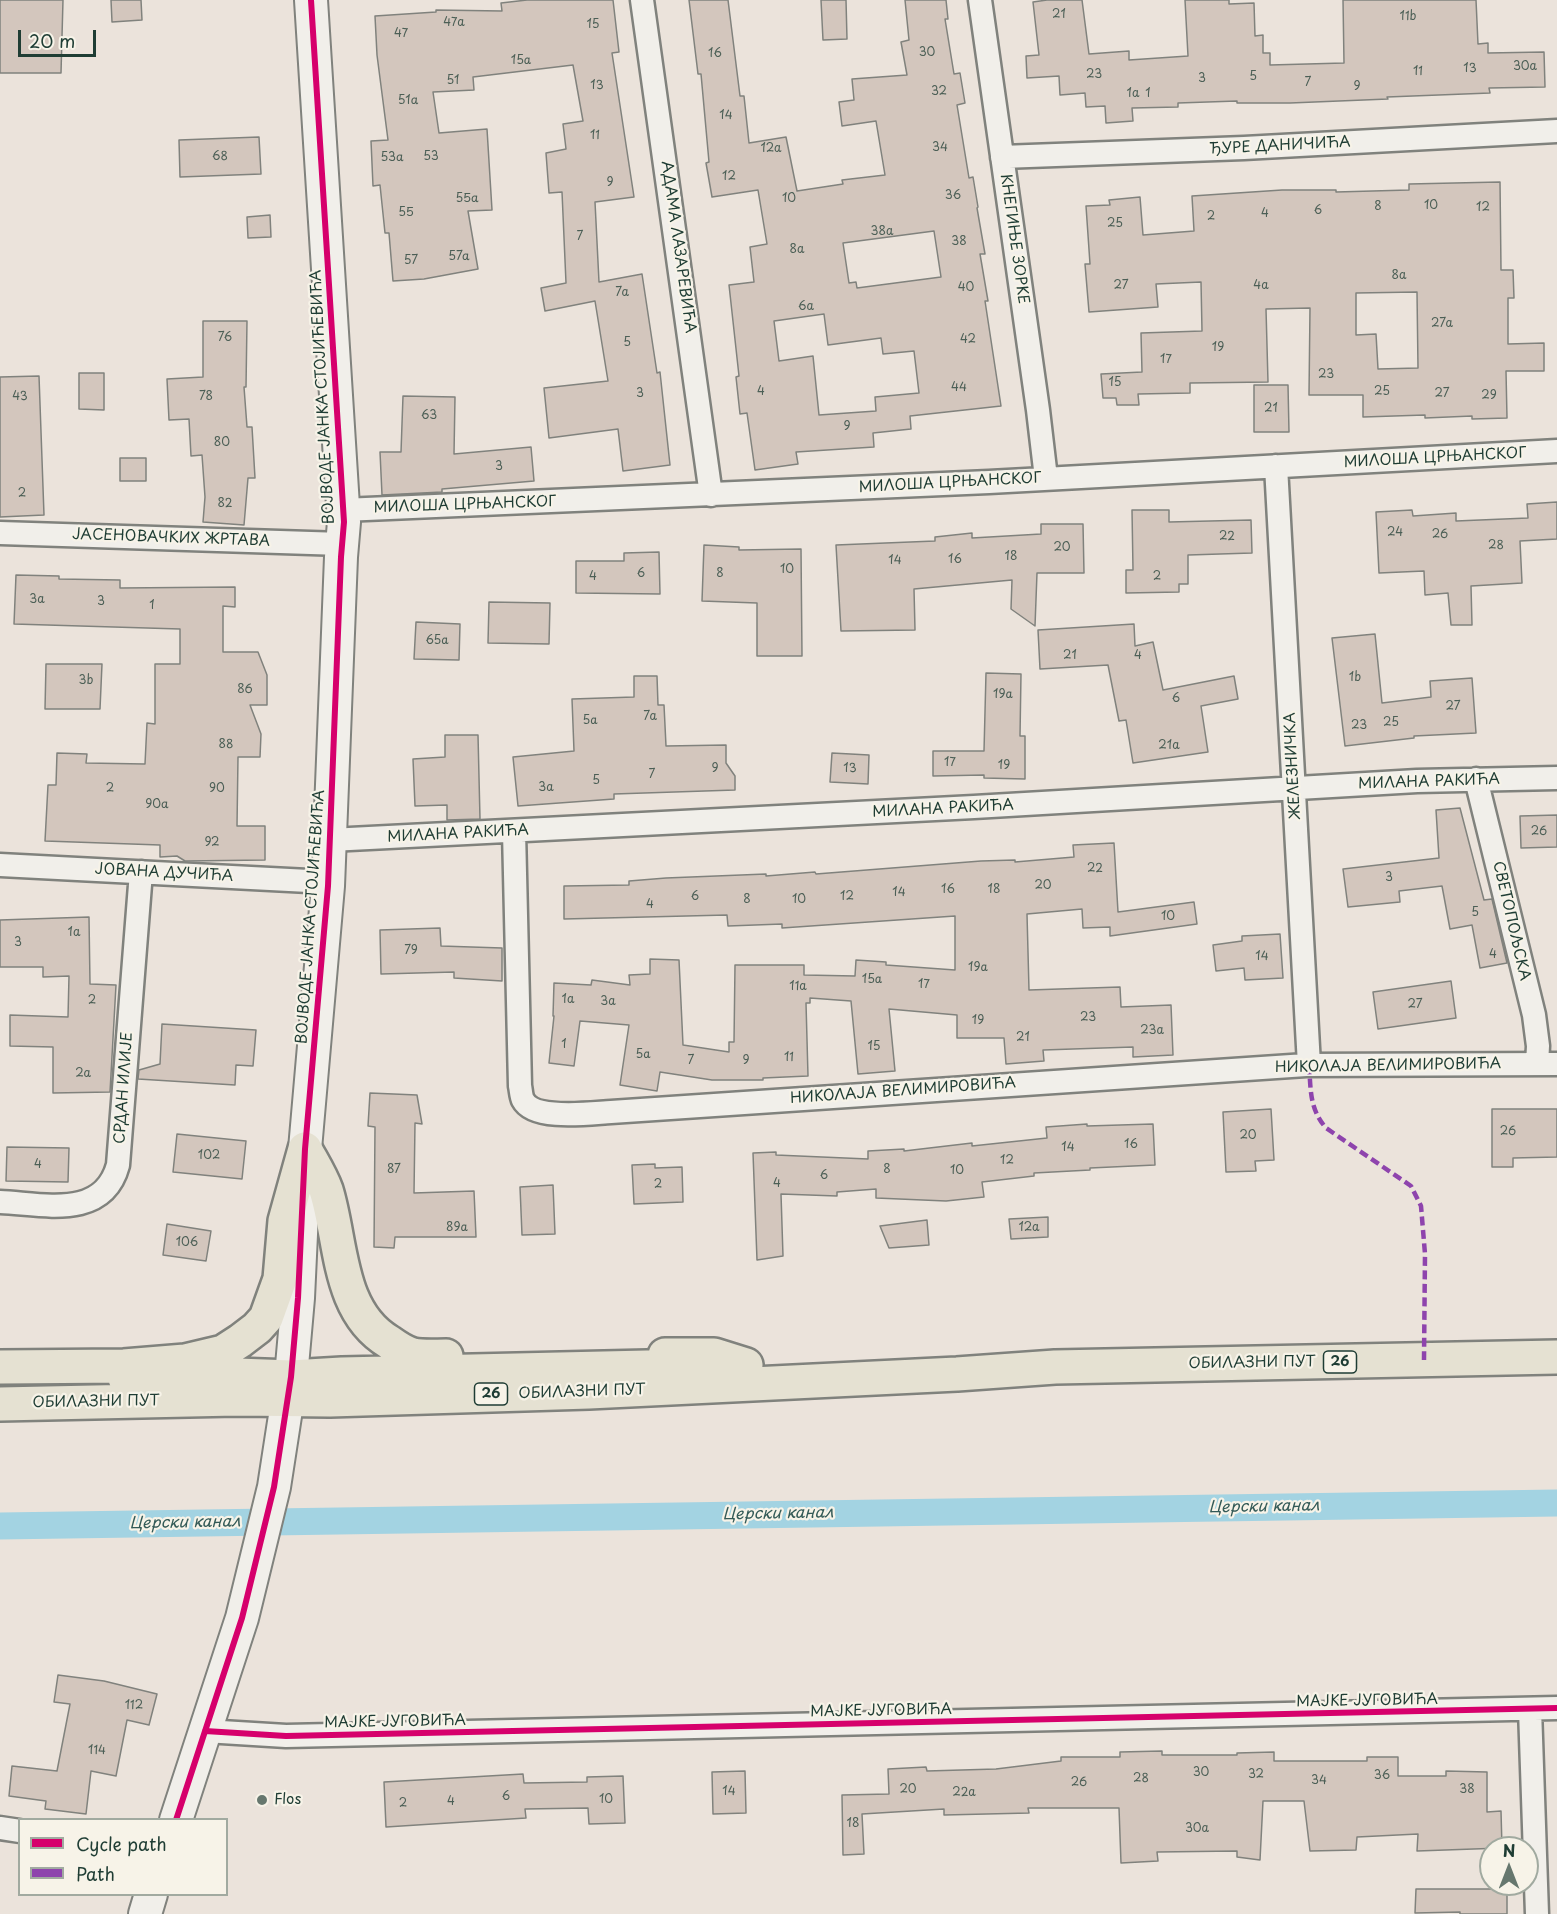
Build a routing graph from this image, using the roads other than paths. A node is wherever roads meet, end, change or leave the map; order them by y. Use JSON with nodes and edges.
{"nodes":[{"id":1,"x":311,"y":0,"type":"edge"},
{"id":2,"x":642,"y":0,"type":"edge"},
{"id":3,"x":980,"y":0,"type":"edge"},
{"id":4,"x":1557,"y":131,"type":"edge"},
{"id":5,"x":1002,"y":157,"type":"junction"},
{"id":6,"x":1557,"y":451,"type":"edge"},
{"id":7,"x":1276,"y":466,"type":"junction"},
{"id":8,"x":1046,"y":478,"type":"junction"},
{"id":9,"x":711,"y":495,"type":"junction"},
{"id":10,"x":343,"y":510,"type":"junction"},
{"id":11,"x":0,"y":533,"type":"edge"},
{"id":12,"x":342,"y":544,"type":"junction"},
{"id":13,"x":1557,"y":777,"type":"edge"},
{"id":14,"x":1476,"y":779,"type":"junction"},
{"id":15,"x":1294,"y":789,"type":"junction"},
{"id":16,"x":514,"y":831,"type":"junction"},
{"id":17,"x":330,"y":840,"type":"junction"},
{"id":18,"x":0,"y":865,"type":"edge"},
{"id":19,"x":141,"y":872,"type":"junction"},
{"id":20,"x":328,"y":882,"type":"junction"},
{"id":21,"x":1547,"y":1064,"type":"edge"},
{"id":22,"x":1309,"y":1065,"type":"junction"},
{"id":23,"x":305,"y":1149,"type":"junction"},
{"id":24,"x":0,"y":1202,"type":"edge"},
{"id":25,"x":1557,"y":1357,"type":"edge"},
{"id":26,"x":746,"y":1365,"type":"junction"},
{"id":27,"x":0,"y":1367,"type":"edge"},
{"id":28,"x":1055,"y":1367,"type":"junction"},
{"id":29,"x":0,"y":1381,"type":"edge"},
{"id":30,"x":289,"y":1388,"type":"junction"},
{"id":31,"x":0,"y":1404,"type":"edge"},
{"id":32,"x":1557,"y":1708,"type":"edge"},
{"id":33,"x":1530,"y":1709,"type":"junction"},
{"id":34,"x":205,"y":1731,"type":"junction"},
{"id":35,"x":177,"y":1818,"type":"edge"},
{"id":36,"x":0,"y":1828,"type":"edge"},
{"id":37,"x":18,"y":1831,"type":"edge"},
{"id":38,"x":151,"y":1896,"type":"edge"},
{"id":39,"x":145,"y":1914,"type":"edge"},
{"id":40,"x":1537,"y":1914,"type":"edge"}],
"edges":[{"from":1,"to":10,"type":"street","name":"ВОЈВОДЕ ЈАНКА СТОЈИЋЕВИЋА"},
{"from":2,"to":9,"type":"street","name":"АДАМА ЛАЗАРЕВИЋА"},
{"from":3,"to":5,"type":"street","name":"КНЕГИЊЕ ЗОРКЕ"},
{"from":4,"to":5,"type":"street","name":"ЂУРЕ ДАНИЧИЋА"},
{"from":5,"to":8,"type":"street","name":"КНЕГИЊЕ ЗОРКЕ"},
{"from":6,"to":7,"type":"street","name":"МИЛОША ЦРЊАНСКОГ"},
{"from":7,"to":8,"type":"street","name":"МИЛОША ЦРЊАНСКОГ"},
{"from":7,"to":15,"type":"street","name":"ЖЕЛЕЗНИЧКА"},
{"from":8,"to":9,"type":"street","name":"МИЛОША ЦРЊАНСКОГ"},
{"from":9,"to":10,"type":"street","name":"МИЛОША ЦРЊАНСКОГ"},
{"from":10,"to":12,"type":"street","name":"ВОЈВОДЕ ЈАНКА СТОЈИЋЕВИЋА"},
{"from":11,"to":12,"type":"street","name":"ЈАСЕНОВАЧКИХ ЖРТАВА"},
{"from":12,"to":17,"type":"street","name":"ВОЈВОДЕ ЈАНКА СТОЈИЋЕВИЋА"},
{"from":13,"to":14,"type":"street","name":"МИЛАНА РАКИЋА"},
{"from":14,"to":15,"type":"street","name":"МИЛАНА РАКИЋА"},
{"from":14,"to":21,"type":"street","name":"СВЕТОПОЉСКА"},
{"from":15,"to":16,"type":"street","name":"МИЛАНА РАКИЋА"},
{"from":15,"to":22,"type":"street","name":"ЖЕЛЕЗНИЧКА"},
{"from":16,"to":17,"type":"street","name":"МИЛАНА РАКИЋА"},
{"from":16,"to":22,"type":"street","name":"НИКОЛАЈА ВЕЛИМИРОВИЋА"},
{"from":17,"to":20,"type":"street","name":"ВОЈВОДЕ ЈАНКА СТОЈИЋЕВИЋА"},
{"from":18,"to":19,"type":"street","name":"ЈОВАНА ДУЧИЋА"},
{"from":19,"to":20,"type":"street","name":"ЈОВАНА ДУЧИЋА"},
{"from":19,"to":24,"type":"street","name":"СРДАН ИЛИЈЕ"},
{"from":20,"to":23,"type":"street","name":"ВОЈВОДЕ ЈАНКА СТОЈИЋЕВИЋА"},
{"from":21,"to":22,"type":"street","name":"НИКОЛАЈА ВЕЛИМИРОВИЋА"},
{"from":23,"to":26,"type":"main road"},
{"from":23,"to":27,"type":"main road"},
{"from":23,"to":30,"type":"street","name":"ВОЈВОДЕ ЈАНКА СТОЈИЋЕВИЋА"},
{"from":25,"to":28,"type":"main road","name":"ОБИЛАЗНИ ПУТ","number":"26"},
{"from":26,"to":28,"type":"main road","name":"ОБИЛАЗНИ ПУТ","number":"26"},
{"from":26,"to":30,"type":"main road","name":"ОБИЛАЗНИ ПУТ","number":"26"},
{"from":28,"to":30,"type":"main road","name":"ОБИЛАЗНИ ПУТ","number":"26"},
{"from":29,"to":30,"type":"main road","name":"ОБИЛАЗНИ ПУТ","number":"26"},
{"from":30,"to":31,"type":"main road","name":"ОБИЛАЗНИ ПУТ","number":"26"},
{"from":30,"to":34,"type":"street","name":"ВОЈВОДЕ ЈАНКА СТОЈИЋЕВИЋА"},
{"from":32,"to":33,"type":"street","name":"МАЈКЕ ЈУГОВИЋА"},
{"from":33,"to":34,"type":"street","name":"МАЈКЕ ЈУГОВИЋА"},
{"from":33,"to":40,"type":"street"},
{"from":34,"to":35,"type":"street","name":"ВОЈВОДЕ ЈАНКА СТОЈИЋЕВИЋА"},
{"from":36,"to":37,"type":"street"},
{"from":38,"to":39,"type":"street"}]}
